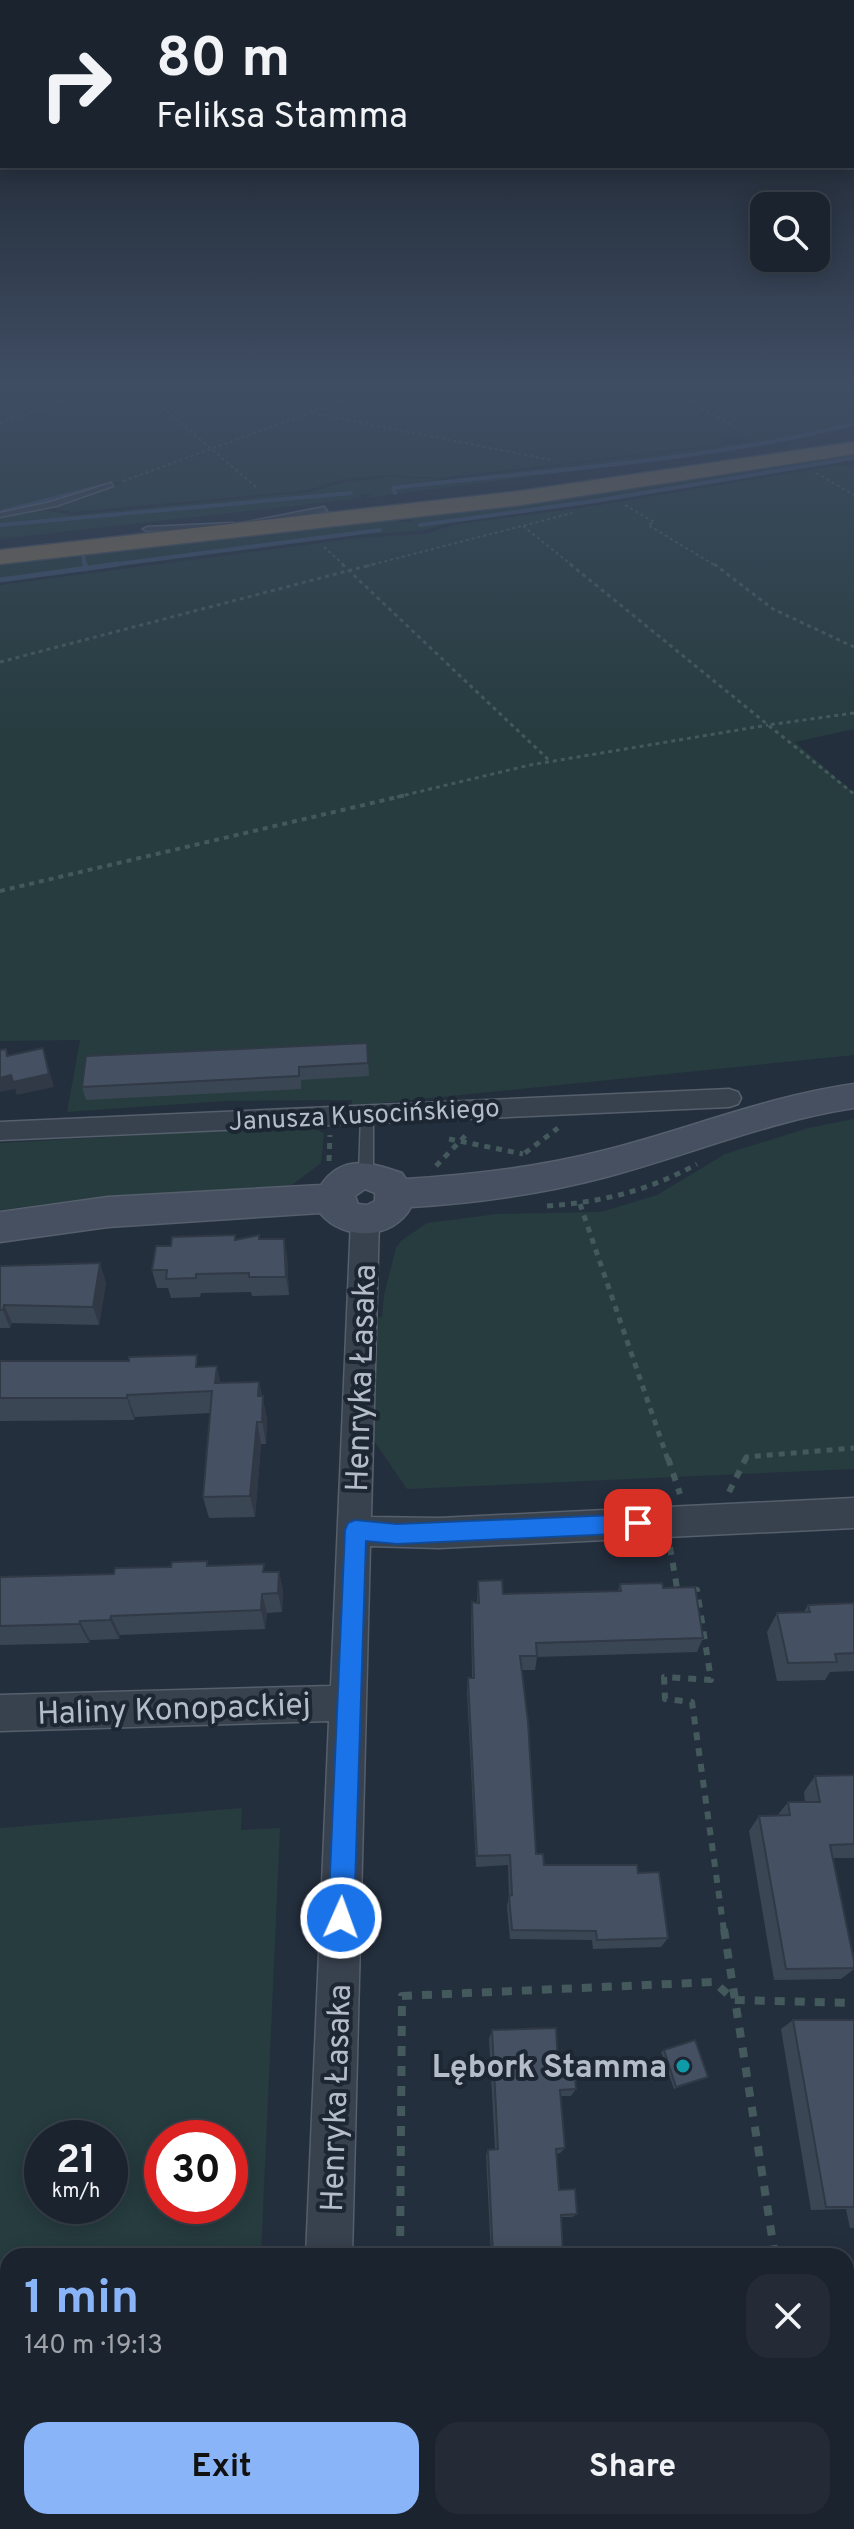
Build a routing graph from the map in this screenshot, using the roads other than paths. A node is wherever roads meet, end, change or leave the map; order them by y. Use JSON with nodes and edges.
{"nodes":[{"id":1,"x":59,"y":502,"type":"edge"},
{"id":2,"x":412,"y":502,"type":"edge"},
{"id":3,"x":442,"y":502,"type":"edge"},
{"id":4,"x":327,"y":514,"type":"junction"},
{"id":5,"x":0,"y":515,"type":"edge"},
{"id":6,"x":149,"y":534,"type":"junction"},
{"id":7,"x":0,"y":545,"type":"edge"},
{"id":8,"x":0,"y":557,"type":"edge"},
{"id":9,"x":854,"y":1096,"type":"edge"},
{"id":10,"x":729,"y":1098,"type":"dead end"},
{"id":11,"x":367,"y":1114,"type":"junction"},
{"id":12,"x":0,"y":1131,"type":"edge"},
{"id":13,"x":381,"y":1184,"type":"junction"},
{"id":14,"x":334,"y":1198,"type":"junction"},
{"id":15,"x":365,"y":1220,"type":"junction"},
{"id":16,"x":0,"y":1227,"type":"edge"},
{"id":17,"x":854,"y":1513,"type":"edge"},
{"id":18,"x":355,"y":1530,"type":"junction"},
{"id":19,"x":348,"y":1703,"type":"junction"},
{"id":20,"x":0,"y":1713,"type":"edge"},
{"id":21,"x":329,"y":2248,"type":"edge"}],
"edges":[{"from":1,"to":5,"type":"lane"},
{"from":2,"to":4,"type":"highway"},
{"from":3,"to":4,"type":"highway"},
{"from":4,"to":6,"type":"highway"},
{"from":4,"to":6,"type":"lane"},
{"from":6,"to":7,"type":"highway"},
{"from":6,"to":8,"type":"highway"},
{"from":9,"to":13,"type":"street"},
{"from":10,"to":11,"type":"street","name":"Janusza Kusocińskiego"},
{"from":11,"to":12,"type":"street","name":"Janusza Kusocińskiego"},
{"from":11,"to":13,"type":"lane"},
{"from":13,"to":14,"type":"street"},
{"from":13,"to":15,"type":"street"},
{"from":14,"to":15,"type":"street"},
{"from":14,"to":16,"type":"street"},
{"from":15,"to":18,"type":"street","name":"Henryka Łasaka"},
{"from":17,"to":18,"type":"street"},
{"from":18,"to":19,"type":"street","name":"Henryka Łasaka"},
{"from":19,"to":20,"type":"street","name":"Haliny Konopackiej"},
{"from":19,"to":21,"type":"street","name":"Henryka Łasaka"}]}
